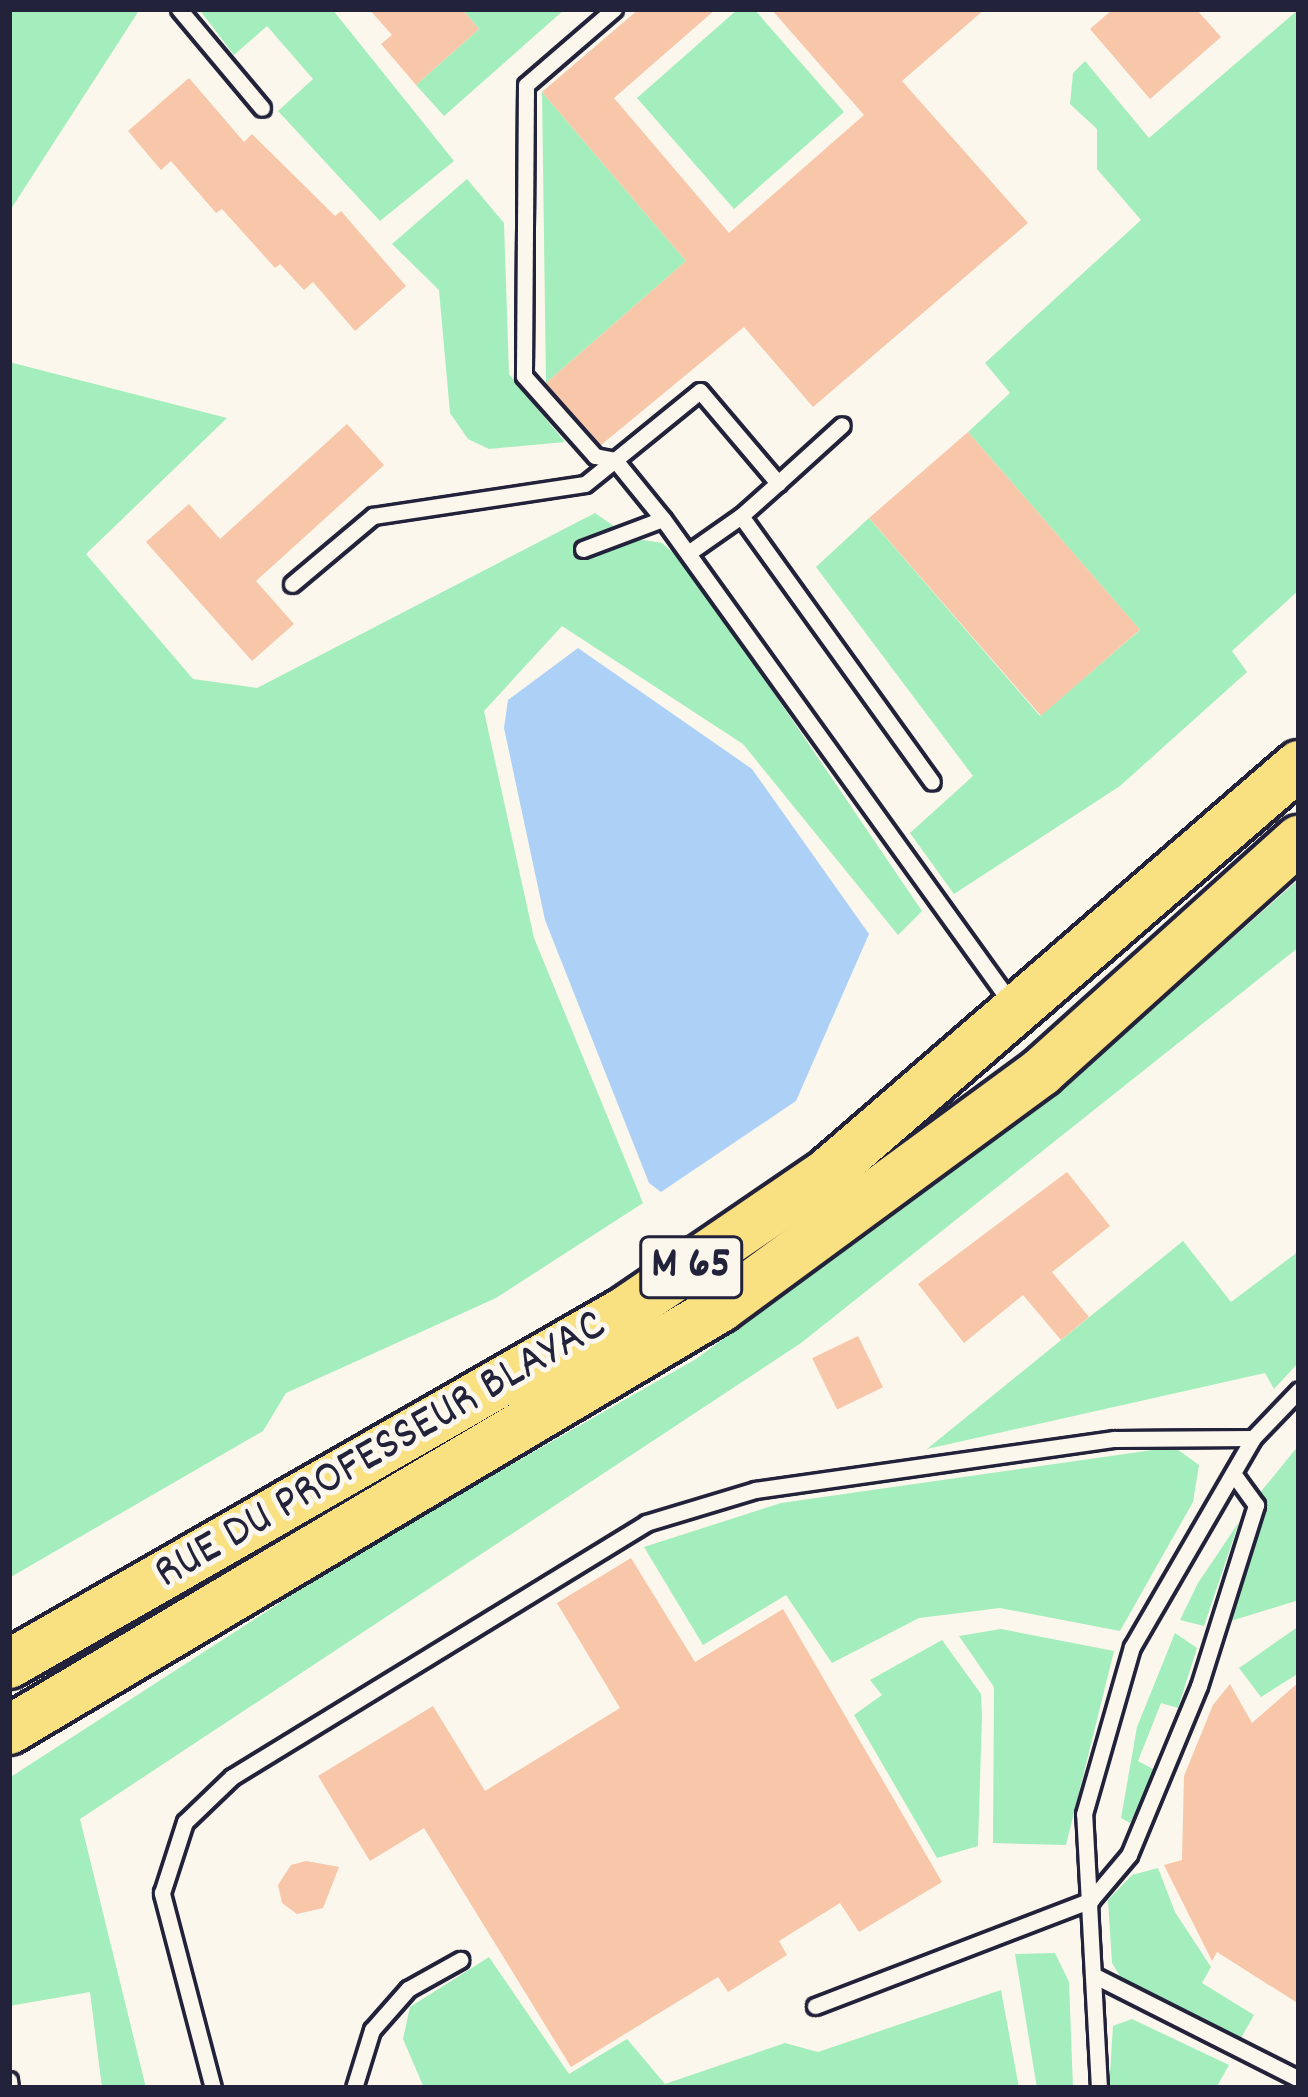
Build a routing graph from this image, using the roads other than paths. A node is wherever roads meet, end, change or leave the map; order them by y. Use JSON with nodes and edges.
{"nodes":[{"id":1,"x":179,"y":9,"type":"edge"},
{"id":2,"x":614,"y":9,"type":"edge"},
{"id":3,"x":262,"y":108,"type":"dead end"},
{"id":4,"x":842,"y":425,"type":"dead end"},
{"id":5,"x":614,"y":460,"type":"junction"},
{"id":6,"x":778,"y":483,"type":"junction"},
{"id":7,"x":741,"y":516,"type":"junction"},
{"id":8,"x":663,"y":519,"type":"junction"},
{"id":9,"x":583,"y":549,"type":"dead end"},
{"id":10,"x":691,"y":551,"type":"junction"},
{"id":11,"x":292,"y":584,"type":"dead end"},
{"id":12,"x":1299,"y":765,"type":"edge"},
{"id":13,"x":932,"y":782,"type":"dead end"},
{"id":14,"x":1299,"y":840,"type":"edge"},
{"id":15,"x":1016,"y":1013,"type":"junction"},
{"id":16,"x":1299,"y":1390,"type":"edge"},
{"id":17,"x":1253,"y":1438,"type":"junction"},
{"id":18,"x":1233,"y":1473,"type":"junction"},
{"id":19,"x":9,"y":1664,"type":"edge"},
{"id":20,"x":9,"y":1730,"type":"edge"},
{"id":21,"x":1091,"y":1900,"type":"junction"},
{"id":22,"x":460,"y":1960,"type":"dead end"},
{"id":23,"x":1097,"y":1977,"type":"junction"},
{"id":24,"x":815,"y":2006,"type":"dead end"},
{"id":25,"x":1299,"y":2079,"type":"edge"},
{"id":26,"x":213,"y":2088,"type":"edge"},
{"id":27,"x":354,"y":2088,"type":"edge"},
{"id":28,"x":1099,"y":2088,"type":"edge"}],
"edges":[{"from":1,"to":3,"type":"lane"},
{"from":2,"to":5,"type":"lane"},
{"from":4,"to":6,"type":"lane"},
{"from":5,"to":6,"type":"lane"},
{"from":5,"to":8,"type":"lane"},
{"from":5,"to":11,"type":"lane"},
{"from":6,"to":7,"type":"lane"},
{"from":7,"to":10,"type":"lane"},
{"from":7,"to":13,"type":"lane"},
{"from":8,"to":9,"type":"lane"},
{"from":8,"to":10,"type":"lane"},
{"from":10,"to":15,"type":"lane"},
{"from":12,"to":15,"type":"main road","name":"RUE DU PROFESSEUR BLAYAC","number":"M 65"},
{"from":14,"to":20,"type":"main road","name":"RUE DU PROFESSEUR BLAYAC","number":"M 65"},
{"from":15,"to":19,"type":"main road","name":"RUE DU PROFESSEUR BLAYAC","number":"M 65"},
{"from":16,"to":17,"type":"lane"},
{"from":17,"to":18,"type":"lane"},
{"from":17,"to":26,"type":"lane"},
{"from":18,"to":21,"type":"lane"},
{"from":18,"to":21,"type":"lane"},
{"from":21,"to":23,"type":"lane"},
{"from":21,"to":24,"type":"lane"},
{"from":22,"to":27,"type":"lane"},
{"from":23,"to":25,"type":"lane"},
{"from":23,"to":28,"type":"lane"}]}
